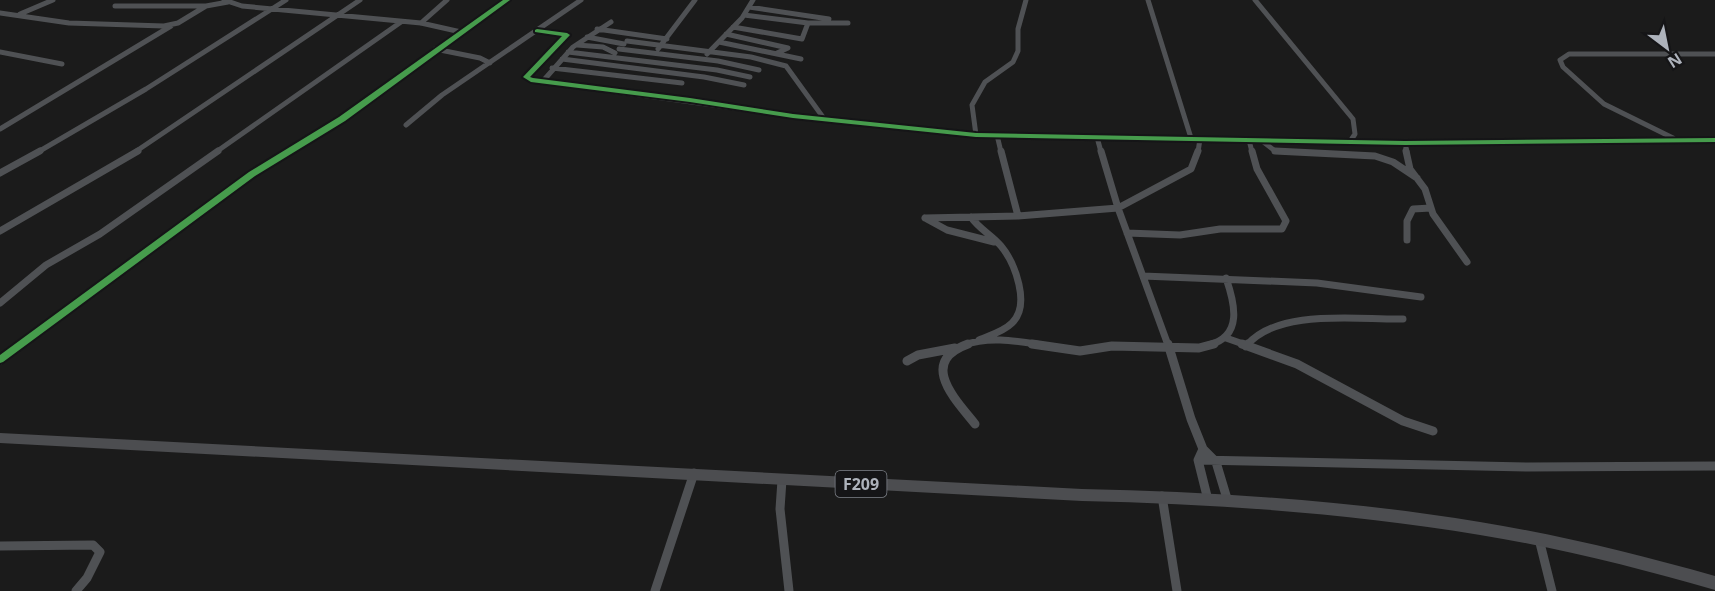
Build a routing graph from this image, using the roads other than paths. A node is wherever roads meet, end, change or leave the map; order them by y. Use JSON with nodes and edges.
{"nodes":[{"id":1,"x":53,"y":0,"type":"edge"},
{"id":2,"x":286,"y":0,"type":"edge"},
{"id":3,"x":360,"y":0,"type":"edge"},
{"id":4,"x":447,"y":0,"type":"edge"},
{"id":5,"x":507,"y":0,"type":"edge"},
{"id":6,"x":581,"y":0,"type":"edge"},
{"id":7,"x":696,"y":0,"type":"edge"},
{"id":8,"x":753,"y":0,"type":"edge"},
{"id":9,"x":1026,"y":0,"type":"edge"},
{"id":10,"x":1148,"y":0,"type":"edge"},
{"id":11,"x":1255,"y":0,"type":"edge"},
{"id":12,"x":226,"y":1,"type":"edge"},
{"id":13,"x":116,"y":6,"type":"dead end"},
{"id":14,"x":206,"y":6,"type":"junction"},
{"id":15,"x":749,"y":7,"type":"junction"},
{"id":16,"x":270,"y":8,"type":"junction"},
{"id":17,"x":0,"y":13,"type":"edge"},
{"id":18,"x":19,"y":15,"type":"junction"},
{"id":19,"x":744,"y":15,"type":"junction"},
{"id":20,"x":333,"y":16,"type":"junction"},
{"id":21,"x":830,"y":19,"type":"dead end"},
{"id":22,"x":401,"y":22,"type":"junction"},
{"id":23,"x":611,"y":22,"type":"dead end"},
{"id":24,"x":421,"y":23,"type":"junction"},
{"id":25,"x":808,"y":23,"type":"junction"},
{"id":26,"x":848,"y":23,"type":"dead end"},
{"id":27,"x":173,"y":25,"type":"junction"},
{"id":28,"x":733,"y":27,"type":"junction"},
{"id":29,"x":596,"y":29,"type":"junction"},
{"id":30,"x":461,"y":32,"type":"junction"},
{"id":31,"x":537,"y":32,"type":"junction"},
{"id":32,"x":726,"y":34,"type":"junction"},
{"id":33,"x":587,"y":37,"type":"junction"},
{"id":34,"x":667,"y":39,"type":"junction"},
{"id":35,"x":719,"y":42,"type":"junction"},
{"id":36,"x":577,"y":45,"type":"junction"},
{"id":37,"x":621,"y":46,"type":"junction"},
{"id":38,"x":660,"y":47,"type":"junction"},
{"id":39,"x":435,"y":49,"type":"junction"},
{"id":40,"x":0,"y":52,"type":"edge"},
{"id":41,"x":568,"y":52,"type":"junction"},
{"id":42,"x":709,"y":52,"type":"junction"},
{"id":43,"x":777,"y":53,"type":"junction"},
{"id":44,"x":654,"y":54,"type":"junction"},
{"id":45,"x":1715,"y":54,"type":"edge"},
{"id":46,"x":562,"y":59,"type":"junction"},
{"id":47,"x":704,"y":59,"type":"junction"},
{"id":48,"x":801,"y":59,"type":"dead end"},
{"id":49,"x":490,"y":63,"type":"junction"},
{"id":50,"x":647,"y":63,"type":"junction"},
{"id":51,"x":62,"y":64,"type":"dead end"},
{"id":52,"x":604,"y":66,"type":"junction"},
{"id":53,"x":552,"y":68,"type":"junction"},
{"id":54,"x":695,"y":68,"type":"junction"},
{"id":55,"x":641,"y":70,"type":"junction"},
{"id":56,"x":759,"y":70,"type":"dead end"},
{"id":57,"x":596,"y":74,"type":"junction"},
{"id":58,"x":689,"y":75,"type":"junction"},
{"id":59,"x":750,"y":76,"type":"dead end"},
{"id":60,"x":633,"y":79,"type":"junction"},
{"id":61,"x":543,"y":81,"type":"junction"},
{"id":62,"x":682,"y":83,"type":"junction"},
{"id":63,"x":744,"y":85,"type":"dead end"},
{"id":64,"x":584,"y":87,"type":"junction"},
{"id":65,"x":622,"y":92,"type":"junction"},
{"id":66,"x":668,"y":97,"type":"junction"},
{"id":67,"x":825,"y":120,"type":"junction"},
{"id":68,"x":406,"y":125,"type":"dead end"},
{"id":69,"x":0,"y":129,"type":"edge"},
{"id":70,"x":976,"y":135,"type":"junction"},
{"id":71,"x":998,"y":135,"type":"junction"},
{"id":72,"x":1097,"y":137,"type":"junction"},
{"id":73,"x":1191,"y":138,"type":"junction"},
{"id":74,"x":1200,"y":139,"type":"junction"},
{"id":75,"x":1249,"y":140,"type":"junction"},
{"id":76,"x":1261,"y":140,"type":"junction"},
{"id":77,"x":1351,"y":140,"type":"junction"},
{"id":78,"x":1677,"y":140,"type":"junction"},
{"id":79,"x":1715,"y":140,"type":"edge"},
{"id":80,"x":1405,"y":143,"type":"junction"},
{"id":81,"x":0,"y":173,"type":"edge"},
{"id":82,"x":1417,"y":178,"type":"junction"},
{"id":83,"x":1118,"y":208,"type":"junction"},
{"id":84,"x":1431,"y":208,"type":"junction"},
{"id":85,"x":1018,"y":216,"type":"junction"},
{"id":86,"x":971,"y":217,"type":"junction"},
{"id":87,"x":0,"y":231,"type":"edge"},
{"id":88,"x":1127,"y":233,"type":"junction"},
{"id":89,"x":1407,"y":240,"type":"dead end"},
{"id":90,"x":999,"y":243,"type":"junction"},
{"id":91,"x":1467,"y":262,"type":"dead end"},
{"id":92,"x":1143,"y":276,"type":"junction"},
{"id":93,"x":1226,"y":278,"type":"junction"},
{"id":94,"x":1421,"y":297,"type":"dead end"},
{"id":95,"x":0,"y":303,"type":"edge"},
{"id":96,"x":1403,"y":319,"type":"dead end"},
{"id":97,"x":1226,"y":338,"type":"junction"},
{"id":98,"x":973,"y":342,"type":"junction"},
{"id":99,"x":1246,"y":346,"type":"junction"},
{"id":100,"x":1169,"y":347,"type":"junction"},
{"id":101,"x":957,"y":348,"type":"junction"},
{"id":102,"x":0,"y":360,"type":"edge"},
{"id":103,"x":907,"y":361,"type":"dead end"},
{"id":104,"x":975,"y":424,"type":"dead end"},
{"id":105,"x":1433,"y":431,"type":"dead end"},
{"id":106,"x":0,"y":438,"type":"edge"},
{"id":107,"x":1203,"y":449,"type":"junction"},
{"id":108,"x":1198,"y":460,"type":"junction"},
{"id":109,"x":1216,"y":462,"type":"junction"},
{"id":110,"x":1715,"y":466,"type":"edge"},
{"id":111,"x":694,"y":473,"type":"junction"},
{"id":112,"x":782,"y":480,"type":"junction"},
{"id":113,"x":1162,"y":496,"type":"junction"},
{"id":114,"x":1208,"y":500,"type":"junction"},
{"id":115,"x":1228,"y":502,"type":"junction"},
{"id":116,"x":1539,"y":539,"type":"junction"},
{"id":117,"x":0,"y":546,"type":"edge"},
{"id":118,"x":1696,"y":577,"type":"junction"},
{"id":119,"x":1715,"y":583,"type":"edge"},
{"id":120,"x":76,"y":591,"type":"edge"},
{"id":121,"x":655,"y":591,"type":"edge"},
{"id":122,"x":789,"y":591,"type":"edge"},
{"id":123,"x":1177,"y":591,"type":"edge"},
{"id":124,"x":1552,"y":591,"type":"edge"},
{"id":125,"x":1707,"y":591,"type":"edge"}],
"edges":[{"from":1,"to":18,"type":"street"},
{"from":2,"to":16,"type":"street"},
{"from":3,"to":20,"type":"street"},
{"from":4,"to":24,"type":"street"},
{"from":5,"to":30,"type":"street"},
{"from":6,"to":31,"type":"street"},
{"from":7,"to":34,"type":"street"},
{"from":8,"to":15,"type":"street"},
{"from":9,"to":70,"type":"street"},
{"from":10,"to":73,"type":"street"},
{"from":11,"to":77,"type":"street"},
{"from":12,"to":14,"type":"street"},
{"from":12,"to":16,"type":"street"},
{"from":13,"to":14,"type":"street"},
{"from":14,"to":27,"type":"street"},
{"from":15,"to":19,"type":"street"},
{"from":15,"to":21,"type":"street"},
{"from":16,"to":20,"type":"street"},
{"from":16,"to":81,"type":"street"},
{"from":17,"to":18,"type":"street"},
{"from":18,"to":27,"type":"street"},
{"from":19,"to":25,"type":"street"},
{"from":19,"to":28,"type":"street"},
{"from":20,"to":22,"type":"street"},
{"from":20,"to":87,"type":"street"},
{"from":22,"to":24,"type":"street"},
{"from":22,"to":95,"type":"street"},
{"from":23,"to":29,"type":"street"},
{"from":24,"to":30,"type":"street"},
{"from":25,"to":26,"type":"street"},
{"from":25,"to":28,"type":"street"},
{"from":27,"to":69,"type":"street"},
{"from":28,"to":32,"type":"street"},
{"from":29,"to":33,"type":"street"},
{"from":29,"to":37,"type":"street"},
{"from":30,"to":39,"type":"street"},
{"from":31,"to":49,"type":"street"},
{"from":31,"to":61,"type":"street"},
{"from":32,"to":35,"type":"street"},
{"from":32,"to":43,"type":"street"},
{"from":33,"to":36,"type":"street"},
{"from":33,"to":37,"type":"street"},
{"from":34,"to":37,"type":"street"},
{"from":34,"to":38,"type":"street"},
{"from":35,"to":42,"type":"street"},
{"from":35,"to":43,"type":"street"},
{"from":36,"to":37,"type":"street"},
{"from":36,"to":41,"type":"street"},
{"from":37,"to":38,"type":"street"},
{"from":37,"to":41,"type":"street"},
{"from":37,"to":44,"type":"street"},
{"from":37,"to":50,"type":"street"},
{"from":37,"to":52,"type":"street"},
{"from":38,"to":42,"type":"street"},
{"from":38,"to":44,"type":"street"},
{"from":39,"to":49,"type":"street"},
{"from":39,"to":102,"type":"street"},
{"from":40,"to":51,"type":"street"},
{"from":41,"to":46,"type":"street"},
{"from":42,"to":47,"type":"street"},
{"from":42,"to":67,"type":"street"},
{"from":43,"to":48,"type":"street"},
{"from":44,"to":47,"type":"street"},
{"from":44,"to":50,"type":"street"},
{"from":45,"to":78,"type":"street"},
{"from":46,"to":52,"type":"street"},
{"from":46,"to":53,"type":"street"},
{"from":47,"to":54,"type":"street"},
{"from":47,"to":56,"type":"street"},
{"from":49,"to":68,"type":"street"},
{"from":50,"to":54,"type":"street"},
{"from":50,"to":55,"type":"street"},
{"from":52,"to":55,"type":"street"},
{"from":52,"to":57,"type":"street"},
{"from":53,"to":57,"type":"street"},
{"from":53,"to":61,"type":"street"},
{"from":54,"to":58,"type":"street"},
{"from":54,"to":59,"type":"street"},
{"from":55,"to":58,"type":"street"},
{"from":55,"to":60,"type":"street"},
{"from":57,"to":60,"type":"street"},
{"from":57,"to":64,"type":"street"},
{"from":58,"to":62,"type":"street"},
{"from":58,"to":63,"type":"street"},
{"from":60,"to":62,"type":"street"},
{"from":60,"to":65,"type":"street"},
{"from":61,"to":64,"type":"street"},
{"from":62,"to":66,"type":"street"},
{"from":64,"to":65,"type":"street"},
{"from":65,"to":66,"type":"street"},
{"from":66,"to":67,"type":"street"},
{"from":67,"to":70,"type":"street"},
{"from":70,"to":71,"type":"street"},
{"from":71,"to":72,"type":"street"},
{"from":71,"to":85,"type":"street"},
{"from":72,"to":73,"type":"street"},
{"from":72,"to":83,"type":"street"},
{"from":73,"to":74,"type":"street"},
{"from":74,"to":75,"type":"street"},
{"from":74,"to":83,"type":"street"},
{"from":75,"to":76,"type":"street"},
{"from":75,"to":88,"type":"street"},
{"from":76,"to":77,"type":"street"},
{"from":76,"to":82,"type":"street"},
{"from":77,"to":80,"type":"street"},
{"from":78,"to":79,"type":"street"},
{"from":78,"to":80,"type":"street"},
{"from":80,"to":82,"type":"street"},
{"from":82,"to":84,"type":"street"},
{"from":83,"to":85,"type":"street"},
{"from":83,"to":88,"type":"street"},
{"from":84,"to":89,"type":"street"},
{"from":84,"to":91,"type":"street"},
{"from":85,"to":86,"type":"street"},
{"from":86,"to":90,"type":"street"},
{"from":86,"to":90,"type":"street"},
{"from":88,"to":92,"type":"street"},
{"from":90,"to":98,"type":"street"},
{"from":92,"to":93,"type":"street"},
{"from":92,"to":100,"type":"street"},
{"from":93,"to":94,"type":"street"},
{"from":93,"to":97,"type":"street"},
{"from":96,"to":99,"type":"street"},
{"from":97,"to":99,"type":"street"},
{"from":97,"to":100,"type":"street"},
{"from":98,"to":100,"type":"street"},
{"from":98,"to":101,"type":"street"},
{"from":99,"to":105,"type":"street"},
{"from":100,"to":107,"type":"street"},
{"from":101,"to":103,"type":"street"},
{"from":101,"to":104,"type":"street"},
{"from":106,"to":111,"type":"main road","number":"F209"},
{"from":107,"to":108,"type":"street"},
{"from":107,"to":109,"type":"street"},
{"from":108,"to":109,"type":"street"},
{"from":108,"to":114,"type":"street"},
{"from":109,"to":110,"type":"street"},
{"from":109,"to":115,"type":"street"},
{"from":111,"to":112,"type":"main road","number":"F209"},
{"from":111,"to":121,"type":"street"},
{"from":112,"to":113,"type":"main road","number":"F209"},
{"from":112,"to":122,"type":"street"},
{"from":113,"to":114,"type":"main road","number":"F209"},
{"from":113,"to":123,"type":"street"},
{"from":114,"to":115,"type":"main road","number":"F209"},
{"from":115,"to":116,"type":"main road","number":"F209"},
{"from":116,"to":118,"type":"main road","number":"F209"},
{"from":116,"to":124,"type":"street"},
{"from":117,"to":120,"type":"street"},
{"from":118,"to":119,"type":"main road","number":"F209"},
{"from":118,"to":125,"type":"street"}]}
